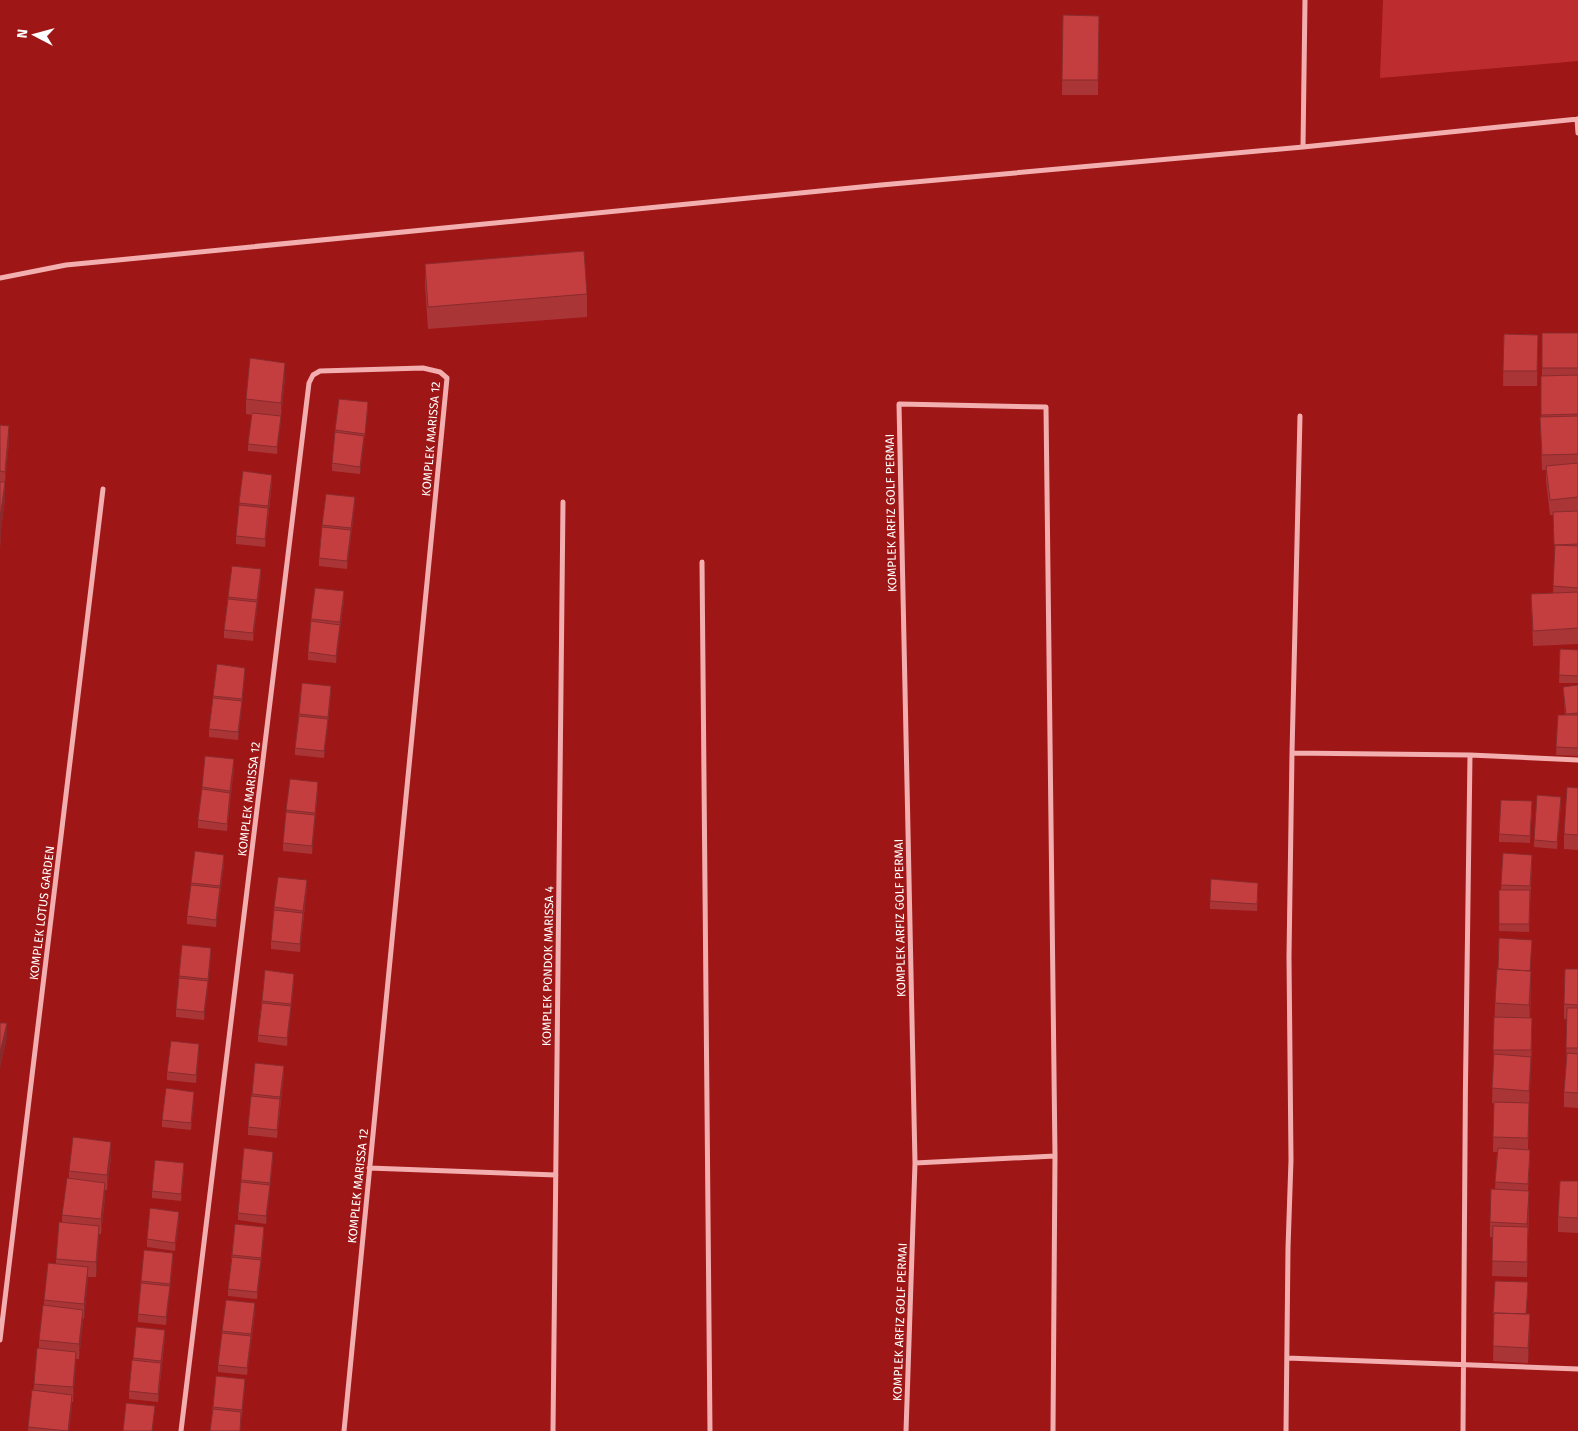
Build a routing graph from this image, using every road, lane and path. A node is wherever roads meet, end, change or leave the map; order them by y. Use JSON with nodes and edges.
{"nodes":[{"id":1,"x":1305,"y":0,"type":"edge"},
{"id":2,"x":1577,"y":119,"type":"edge"},
{"id":3,"x":1578,"y":134,"type":"edge"},
{"id":4,"x":1303,"y":147,"type":"junction"},
{"id":5,"x":0,"y":278,"type":"edge"},
{"id":6,"x":1300,"y":416,"type":"dead end"},
{"id":7,"x":103,"y":489,"type":"dead end"},
{"id":8,"x":563,"y":502,"type":"dead end"},
{"id":9,"x":702,"y":562,"type":"dead end"},
{"id":10,"x":1292,"y":753,"type":"junction"},
{"id":11,"x":1470,"y":755,"type":"junction"},
{"id":12,"x":1578,"y":760,"type":"edge"},
{"id":13,"x":1055,"y":1156,"type":"junction"},
{"id":14,"x":915,"y":1163,"type":"junction"},
{"id":15,"x":369,"y":1168,"type":"junction"},
{"id":16,"x":556,"y":1174,"type":"junction"},
{"id":17,"x":0,"y":1340,"type":"edge"},
{"id":18,"x":1287,"y":1358,"type":"junction"},
{"id":19,"x":1464,"y":1364,"type":"junction"},
{"id":20,"x":1578,"y":1369,"type":"edge"},
{"id":21,"x":181,"y":1431,"type":"edge"},
{"id":22,"x":344,"y":1431,"type":"edge"},
{"id":23,"x":553,"y":1431,"type":"edge"},
{"id":24,"x":710,"y":1431,"type":"edge"},
{"id":25,"x":906,"y":1431,"type":"edge"},
{"id":26,"x":1052,"y":1431,"type":"edge"},
{"id":27,"x":1286,"y":1431,"type":"edge"},
{"id":28,"x":1463,"y":1431,"type":"edge"}],
"edges":[{"from":1,"to":4,"type":"street"},
{"from":2,"to":3,"type":"street"},
{"from":2,"to":4,"type":"street"},
{"from":4,"to":5,"type":"street"},
{"from":6,"to":10,"type":"street"},
{"from":7,"to":17,"type":"street","name":"KOMPLEK LOTUS GARDEN"},
{"from":8,"to":16,"type":"street","name":"KOMPLEK PONDOK MARISSA 4"},
{"from":9,"to":24,"type":"street"},
{"from":10,"to":11,"type":"street"},
{"from":10,"to":18,"type":"street"},
{"from":11,"to":12,"type":"street"},
{"from":11,"to":19,"type":"street"},
{"from":13,"to":14,"type":"street"},
{"from":13,"to":14,"type":"street","name":"KOMPLEK ARFIZ GOLF PERMAI"},
{"from":13,"to":26,"type":"street"},
{"from":14,"to":25,"type":"street","name":"KOMPLEK ARFIZ GOLF PERMAI"},
{"from":15,"to":16,"type":"street"},
{"from":15,"to":21,"type":"street","name":"KOMPLEK MARISSA 12"},
{"from":15,"to":22,"type":"street","name":"KOMPLEK MARISSA 12"},
{"from":16,"to":23,"type":"street","name":"KOMPLEK PONDOK MARISSA 4"},
{"from":18,"to":19,"type":"street"},
{"from":18,"to":27,"type":"street"},
{"from":19,"to":20,"type":"street"},
{"from":19,"to":28,"type":"street"}]}
